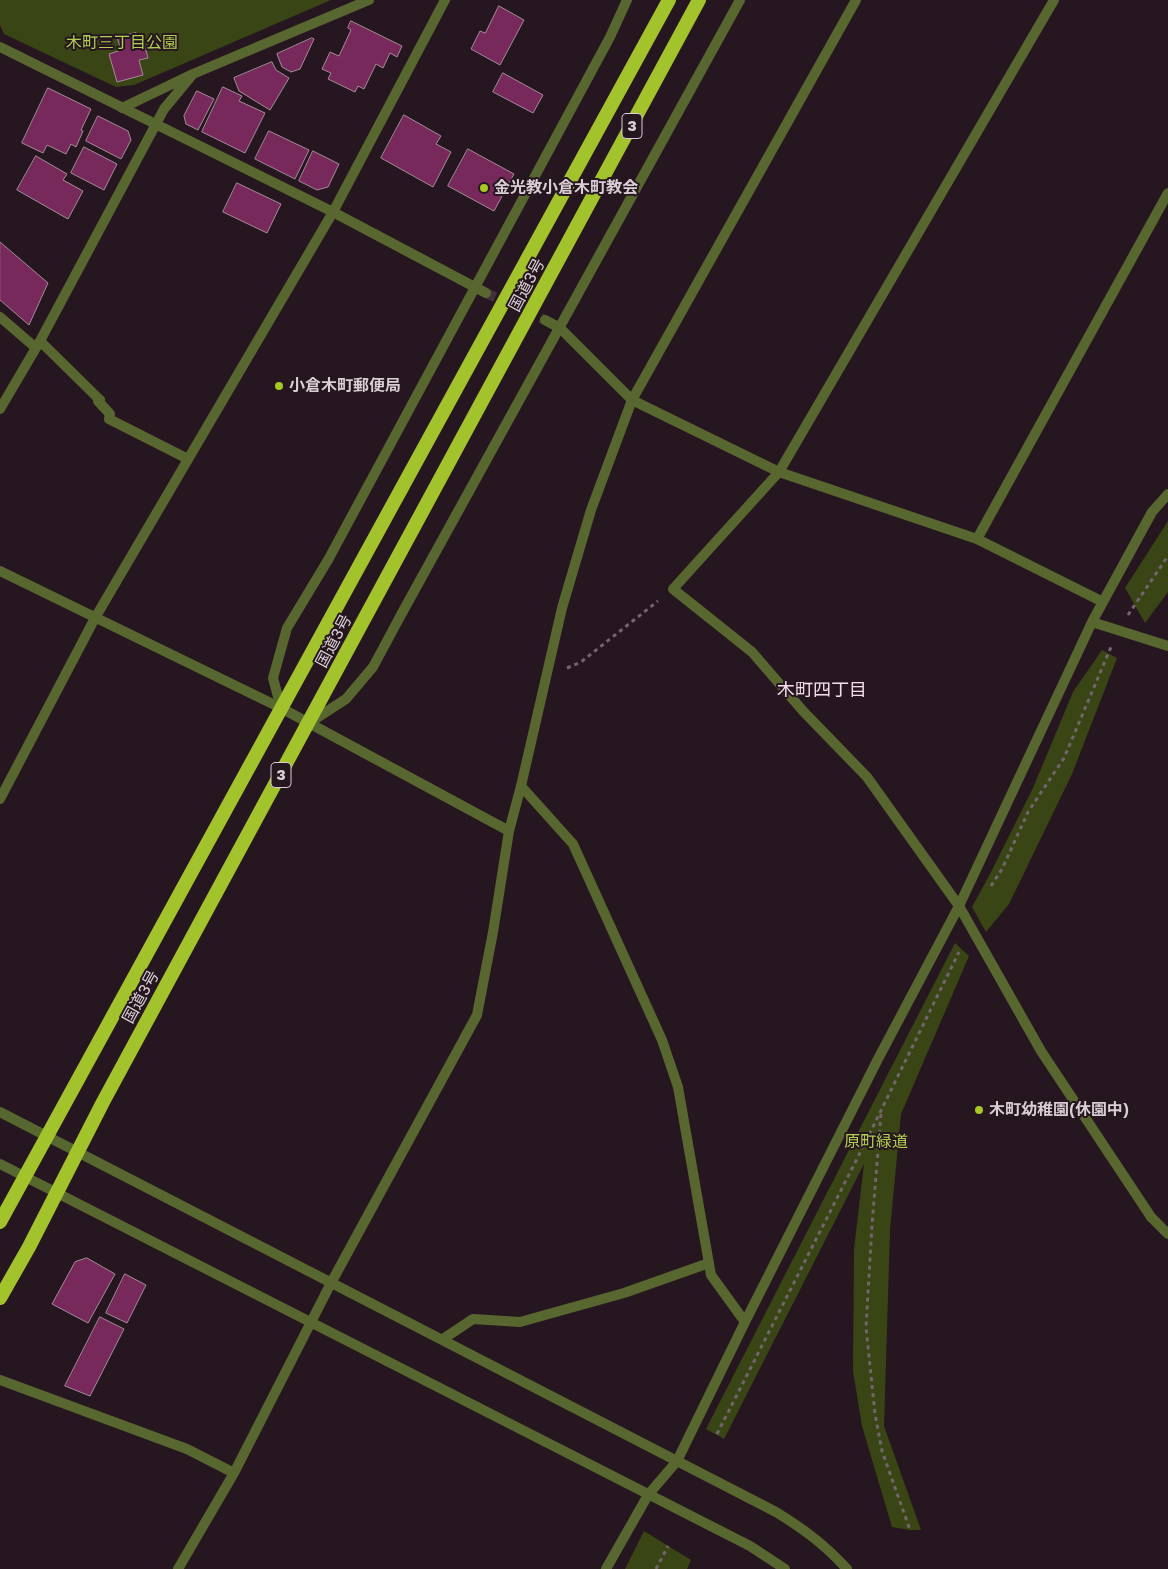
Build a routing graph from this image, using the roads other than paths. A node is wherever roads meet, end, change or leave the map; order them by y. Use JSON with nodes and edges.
{"nodes":[{"id":1,"x":369,"y":0,"type":"edge"},
{"id":2,"x":445,"y":0,"type":"edge"},
{"id":3,"x":627,"y":0,"type":"edge"},
{"id":4,"x":669,"y":0,"type":"edge"},
{"id":5,"x":699,"y":0,"type":"edge"},
{"id":6,"x":740,"y":0,"type":"edge"},
{"id":7,"x":856,"y":0,"type":"edge"},
{"id":8,"x":1054,"y":0,"type":"edge"},
{"id":9,"x":0,"y":47,"type":"edge"},
{"id":10,"x":193,"y":74,"type":"junction"},
{"id":11,"x":122,"y":108,"type":"junction"},
{"id":12,"x":156,"y":124,"type":"junction"},
{"id":13,"x":1168,"y":193,"type":"edge"},
{"id":14,"x":333,"y":212,"type":"junction"},
{"id":15,"x":476,"y":287,"type":"junction"},
{"id":16,"x":486,"y":293,"type":"tunnel mouth"},
{"id":17,"x":0,"y":317,"type":"edge"},
{"id":18,"x":544,"y":320,"type":"tunnel mouth"},
{"id":19,"x":560,"y":328,"type":"junction"},
{"id":20,"x":38,"y":345,"type":"junction"},
{"id":21,"x":632,"y":400,"type":"junction"},
{"id":22,"x":0,"y":409,"type":"edge"},
{"id":23,"x":188,"y":459,"type":"junction"},
{"id":24,"x":779,"y":472,"type":"junction"},
{"id":25,"x":1168,"y":494,"type":"edge"},
{"id":26,"x":977,"y":539,"type":"junction"},
{"id":27,"x":0,"y":571,"type":"edge"},
{"id":28,"x":1103,"y":602,"type":"junction"},
{"id":29,"x":95,"y":618,"type":"junction"},
{"id":30,"x":1092,"y":622,"type":"junction"},
{"id":31,"x":1168,"y":646,"type":"edge"},
{"id":32,"x":281,"y":708,"type":"junction"},
{"id":33,"x":309,"y":723,"type":"junction"},
{"id":34,"x":521,"y":786,"type":"junction"},
{"id":35,"x":0,"y":799,"type":"edge"},
{"id":36,"x":509,"y":831,"type":"junction"},
{"id":37,"x":959,"y":906,"type":"junction"},
{"id":38,"x":0,"y":1112,"type":"edge"},
{"id":39,"x":47,"y":1136,"type":"junction"},
{"id":40,"x":78,"y":1152,"type":"junction"},
{"id":41,"x":0,"y":1164,"type":"edge"},
{"id":42,"x":25,"y":1177,"type":"junction"},
{"id":43,"x":56,"y":1193,"type":"junction"},
{"id":44,"x":0,"y":1222,"type":"edge"},
{"id":45,"x":1168,"y":1234,"type":"edge"},
{"id":46,"x":709,"y":1263,"type":"junction"},
{"id":47,"x":331,"y":1283,"type":"junction"},
{"id":48,"x":0,"y":1298,"type":"edge"},
{"id":49,"x":311,"y":1322,"type":"junction"},
{"id":50,"x":745,"y":1322,"type":"junction"},
{"id":51,"x":443,"y":1339,"type":"junction"},
{"id":52,"x":0,"y":1380,"type":"edge"},
{"id":53,"x":677,"y":1461,"type":"junction"},
{"id":54,"x":234,"y":1473,"type":"junction"},
{"id":55,"x":648,"y":1495,"type":"junction"},
{"id":56,"x":178,"y":1569,"type":"edge"},
{"id":57,"x":606,"y":1569,"type":"edge"},
{"id":58,"x":785,"y":1569,"type":"edge"},
{"id":59,"x":847,"y":1569,"type":"edge"}],
"edges":[{"from":1,"to":10,"type":"street"},
{"from":2,"to":14,"type":"street"},
{"from":3,"to":15,"type":"street"},
{"from":4,"to":32,"type":"highway","name":"国道3号","number":"3"},
{"from":5,"to":33,"type":"highway","name":"国道3号","number":"3"},
{"from":6,"to":19,"type":"street"},
{"from":7,"to":21,"type":"street"},
{"from":8,"to":24,"type":"street"},
{"from":9,"to":11,"type":"street"},
{"from":10,"to":11,"type":"street"},
{"from":10,"to":12,"type":"street"},
{"from":11,"to":12,"type":"street"},
{"from":12,"to":14,"type":"street"},
{"from":12,"to":20,"type":"street"},
{"from":13,"to":26,"type":"street"},
{"from":14,"to":15,"type":"street"},
{"from":14,"to":23,"type":"street"},
{"from":15,"to":16,"type":"street"},
{"from":15,"to":32,"type":"street"},
{"from":17,"to":20,"type":"street"},
{"from":18,"to":19,"type":"street"},
{"from":19,"to":21,"type":"street"},
{"from":19,"to":33,"type":"street"},
{"from":20,"to":22,"type":"street"},
{"from":20,"to":23,"type":"street"},
{"from":21,"to":24,"type":"street"},
{"from":21,"to":34,"type":"street"},
{"from":23,"to":29,"type":"street"},
{"from":24,"to":26,"type":"street"},
{"from":24,"to":37,"type":"street"},
{"from":25,"to":28,"type":"street"},
{"from":26,"to":28,"type":"street"},
{"from":27,"to":29,"type":"street"},
{"from":28,"to":30,"type":"street"},
{"from":29,"to":32,"type":"street"},
{"from":29,"to":35,"type":"street"},
{"from":30,"to":31,"type":"street"},
{"from":30,"to":37,"type":"street"},
{"from":32,"to":33,"type":"street"},
{"from":32,"to":39,"type":"highway","name":"国道3号","number":"3"},
{"from":33,"to":36,"type":"street"},
{"from":33,"to":40,"type":"highway","name":"国道3号","number":"3"},
{"from":34,"to":36,"type":"street"},
{"from":34,"to":46,"type":"street"},
{"from":36,"to":47,"type":"street"},
{"from":37,"to":45,"type":"street"},
{"from":37,"to":50,"type":"street"},
{"from":38,"to":39,"type":"street"},
{"from":39,"to":40,"type":"street"},
{"from":39,"to":42,"type":"highway","name":"国道3号","number":"3"},
{"from":40,"to":43,"type":"highway","name":"国道3号","number":"3"},
{"from":40,"to":47,"type":"street"},
{"from":41,"to":42,"type":"street"},
{"from":42,"to":43,"type":"street"},
{"from":42,"to":44,"type":"highway","name":"国道3号","number":"3"},
{"from":43,"to":48,"type":"highway","name":"国道3号","number":"3"},
{"from":43,"to":49,"type":"street"},
{"from":46,"to":50,"type":"street"},
{"from":46,"to":51,"type":"street"},
{"from":47,"to":49,"type":"street"},
{"from":47,"to":51,"type":"street"},
{"from":49,"to":54,"type":"street"},
{"from":49,"to":55,"type":"street"},
{"from":50,"to":53,"type":"street"},
{"from":51,"to":53,"type":"street"},
{"from":52,"to":54,"type":"street"},
{"from":53,"to":55,"type":"street"},
{"from":53,"to":59,"type":"street"},
{"from":54,"to":56,"type":"street"},
{"from":55,"to":57,"type":"street"},
{"from":55,"to":58,"type":"street"}]}
